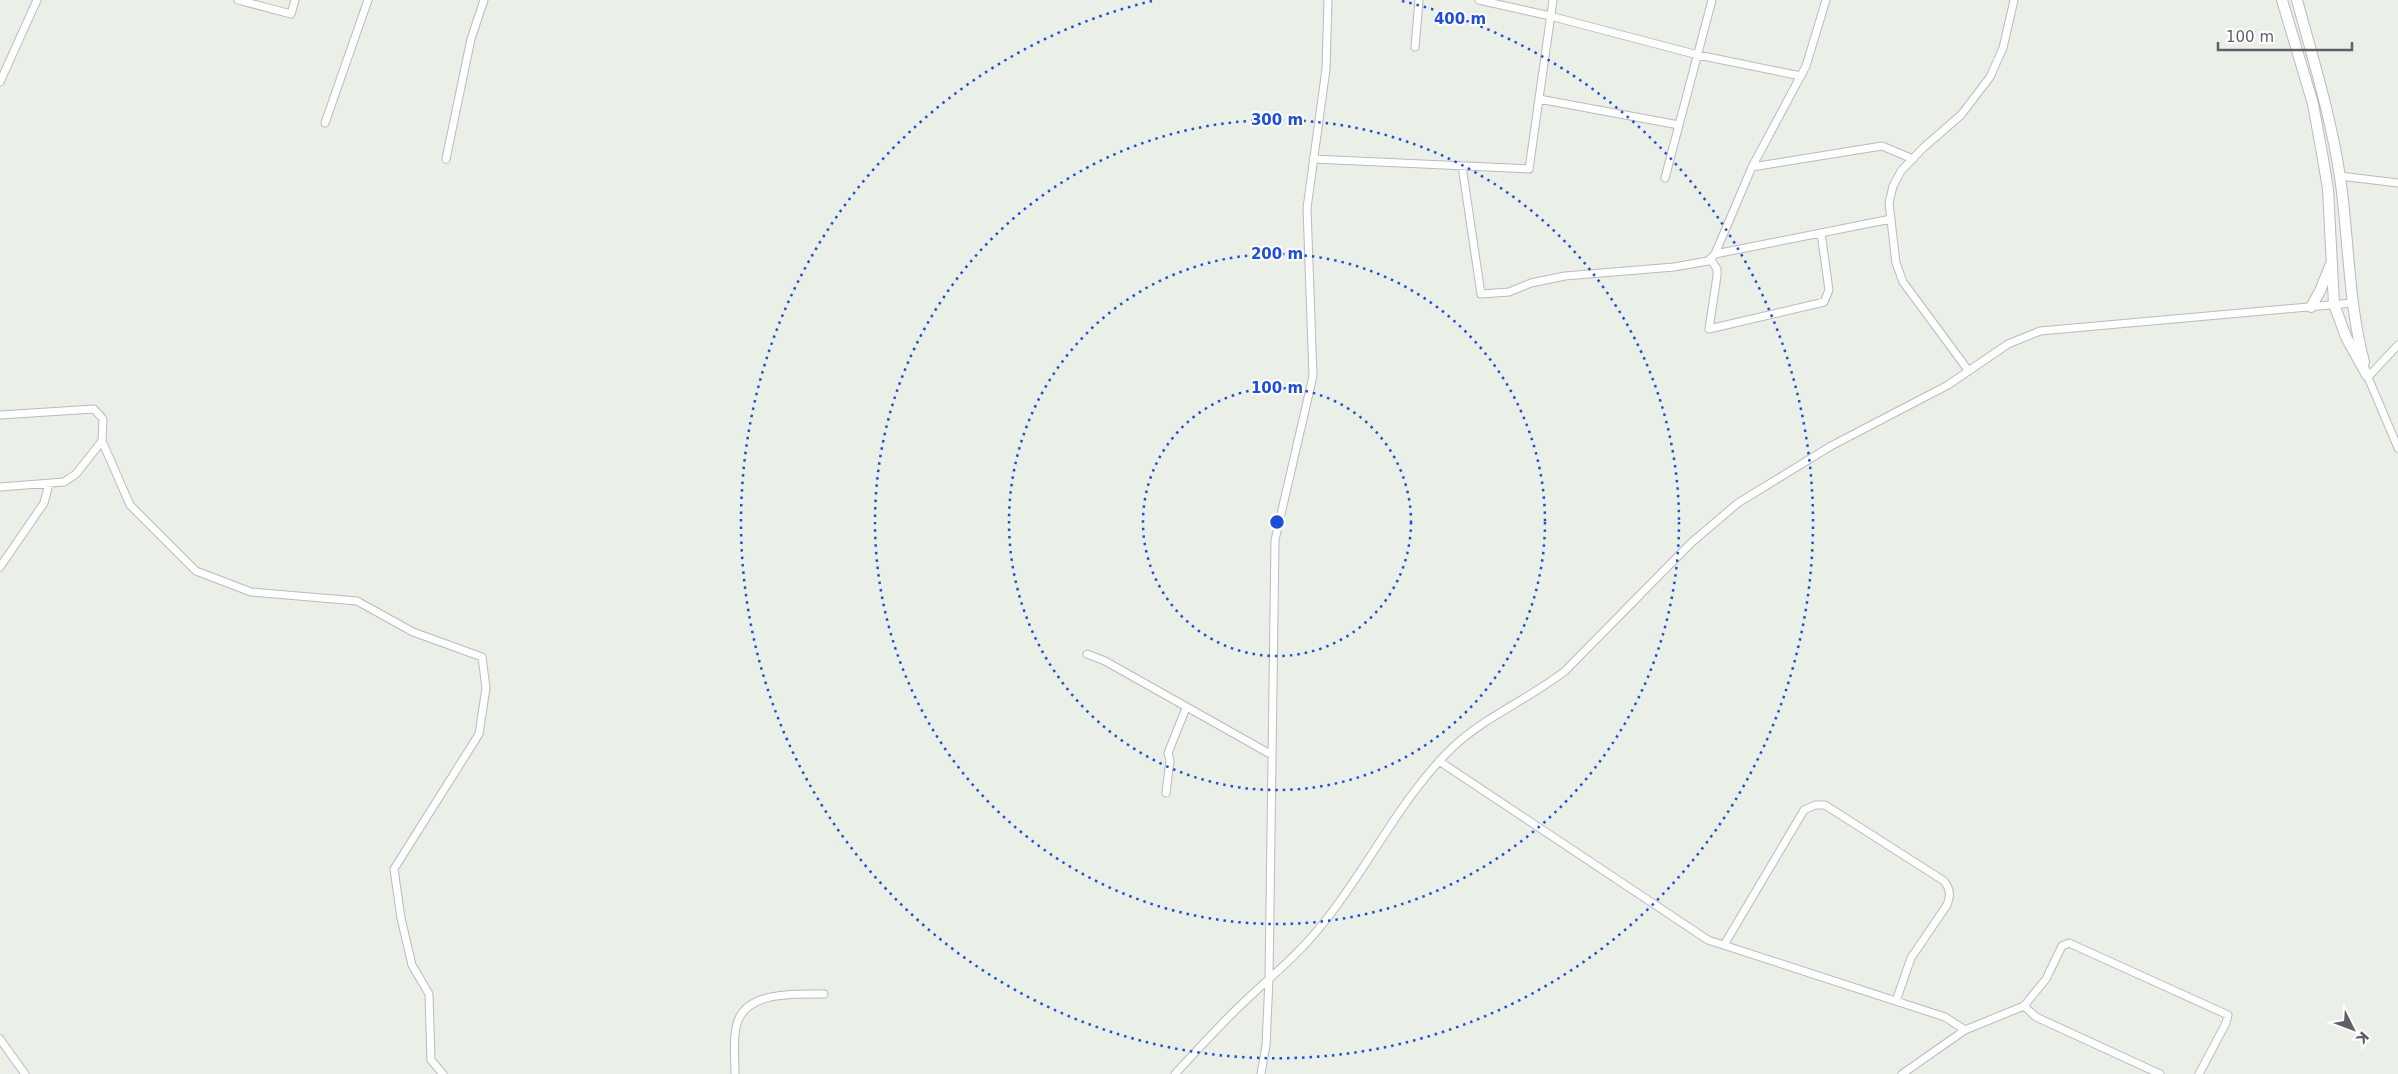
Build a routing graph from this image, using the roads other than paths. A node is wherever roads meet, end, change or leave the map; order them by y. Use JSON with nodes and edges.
{"nodes":[{"id":1,"x":238,"y":0,"type":"edge"},
{"id":2,"x":295,"y":0,"type":"edge"},
{"id":3,"x":368,"y":0,"type":"edge"},
{"id":4,"x":484,"y":0,"type":"edge"},
{"id":5,"x":1328,"y":0,"type":"edge"},
{"id":6,"x":1419,"y":0,"type":"edge"},
{"id":7,"x":1479,"y":0,"type":"edge"},
{"id":8,"x":1553,"y":0,"type":"edge"},
{"id":9,"x":1712,"y":0,"type":"edge"},
{"id":10,"x":1826,"y":0,"type":"edge"},
{"id":11,"x":2014,"y":0,"type":"edge"},
{"id":12,"x":2282,"y":0,"type":"edge"},
{"id":13,"x":2297,"y":0,"type":"edge"},
{"id":14,"x":34,"y":1,"type":"edge"},
{"id":15,"x":1550,"y":16,"type":"junction"},
{"id":16,"x":1415,"y":47,"type":"dead end"},
{"id":17,"x":1698,"y":55,"type":"junction"},
{"id":18,"x":1800,"y":76,"type":"junction"},
{"id":19,"x":0,"y":82,"type":"edge"},
{"id":20,"x":1539,"y":99,"type":"junction"},
{"id":21,"x":325,"y":123,"type":"dead end"},
{"id":22,"x":1679,"y":125,"type":"junction"},
{"id":23,"x":446,"y":159,"type":"dead end"},
{"id":24,"x":1313,"y":159,"type":"junction"},
{"id":25,"x":1913,"y":159,"type":"junction"},
{"id":26,"x":1462,"y":166,"type":"junction"},
{"id":27,"x":1752,"y":166,"type":"junction"},
{"id":28,"x":2340,"y":176,"type":"junction"},
{"id":29,"x":1665,"y":178,"type":"dead end"},
{"id":30,"x":2398,"y":183,"type":"edge"},
{"id":31,"x":1890,"y":218,"type":"junction"},
{"id":32,"x":1821,"y":233,"type":"junction"},
{"id":33,"x":1713,"y":257,"type":"junction"},
{"id":34,"x":2332,"y":262,"type":"junction"},
{"id":35,"x":2352,"y":303,"type":"junction"},
{"id":36,"x":2334,"y":304,"type":"junction"},
{"id":37,"x":2311,"y":306,"type":"junction"},
{"id":38,"x":2398,"y":345,"type":"edge"},
{"id":39,"x":1968,"y":370,"type":"junction"},
{"id":40,"x":2368,"y":376,"type":"junction"},
{"id":41,"x":0,"y":415,"type":"edge"},
{"id":42,"x":102,"y":441,"type":"junction"},
{"id":43,"x":2398,"y":448,"type":"edge"},
{"id":44,"x":49,"y":484,"type":"junction"},
{"id":45,"x":0,"y":487,"type":"edge"},
{"id":46,"x":3,"y":558,"type":"edge"},
{"id":47,"x":0,"y":567,"type":"edge"},
{"id":48,"x":1087,"y":654,"type":"dead end"},
{"id":49,"x":1186,"y":708,"type":"junction"},
{"id":50,"x":1272,"y":755,"type":"junction"},
{"id":51,"x":1439,"y":761,"type":"junction"},
{"id":52,"x":1166,"y":793,"type":"dead end"},
{"id":53,"x":1724,"y":945,"type":"junction"},
{"id":54,"x":1269,"y":979,"type":"junction"},
{"id":55,"x":824,"y":994,"type":"dead end"},
{"id":56,"x":1896,"y":1001,"type":"junction"},
{"id":57,"x":2024,"y":1006,"type":"junction"},
{"id":58,"x":1965,"y":1030,"type":"junction"},
{"id":59,"x":0,"y":1039,"type":"edge"},
{"id":60,"x":25,"y":1074,"type":"edge"},
{"id":61,"x":443,"y":1074,"type":"edge"},
{"id":62,"x":735,"y":1074,"type":"edge"},
{"id":63,"x":1175,"y":1074,"type":"edge"},
{"id":64,"x":1261,"y":1074,"type":"edge"},
{"id":65,"x":1902,"y":1074,"type":"edge"},
{"id":66,"x":2160,"y":1074,"type":"edge"},
{"id":67,"x":2199,"y":1074,"type":"edge"}],
"edges":[{"from":1,"to":2,"type":"street"},
{"from":3,"to":21,"type":"street"},
{"from":4,"to":23,"type":"street"},
{"from":5,"to":24,"type":"street"},
{"from":6,"to":16,"type":"street"},
{"from":7,"to":15,"type":"street"},
{"from":8,"to":15,"type":"street"},
{"from":9,"to":17,"type":"street"},
{"from":10,"to":18,"type":"street"},
{"from":11,"to":25,"type":"street"},
{"from":12,"to":34,"type":"street"},
{"from":13,"to":28,"type":"street"},
{"from":14,"to":19,"type":"street"},
{"from":15,"to":17,"type":"street"},
{"from":15,"to":20,"type":"street"},
{"from":17,"to":18,"type":"street"},
{"from":17,"to":22,"type":"street"},
{"from":18,"to":27,"type":"street"},
{"from":20,"to":22,"type":"street"},
{"from":20,"to":26,"type":"street"},
{"from":22,"to":29,"type":"street"},
{"from":24,"to":26,"type":"street"},
{"from":24,"to":50,"type":"street"},
{"from":25,"to":27,"type":"street"},
{"from":25,"to":31,"type":"street"},
{"from":26,"to":33,"type":"street"},
{"from":27,"to":33,"type":"street"},
{"from":28,"to":30,"type":"street"},
{"from":28,"to":35,"type":"street"},
{"from":31,"to":32,"type":"street"},
{"from":31,"to":39,"type":"street"},
{"from":32,"to":33,"type":"street"},
{"from":32,"to":33,"type":"street"},
{"from":34,"to":36,"type":"street"},
{"from":34,"to":37,"type":"street"},
{"from":35,"to":36,"type":"street"},
{"from":35,"to":40,"type":"street"},
{"from":36,"to":37,"type":"street"},
{"from":36,"to":40,"type":"street"},
{"from":37,"to":39,"type":"street"},
{"from":38,"to":40,"type":"street"},
{"from":39,"to":51,"type":"street"},
{"from":40,"to":43,"type":"street"},
{"from":41,"to":42,"type":"street"},
{"from":42,"to":44,"type":"street"},
{"from":42,"to":61,"type":"street"},
{"from":44,"to":45,"type":"street"},
{"from":44,"to":46,"type":"street"},
{"from":46,"to":47,"type":"street"},
{"from":48,"to":49,"type":"street"},
{"from":49,"to":50,"type":"street"},
{"from":49,"to":52,"type":"street"},
{"from":50,"to":54,"type":"street"},
{"from":51,"to":53,"type":"street"},
{"from":51,"to":54,"type":"street"},
{"from":53,"to":56,"type":"street"},
{"from":53,"to":56,"type":"street"},
{"from":54,"to":63,"type":"street"},
{"from":54,"to":64,"type":"street"},
{"from":55,"to":62,"type":"street"},
{"from":56,"to":58,"type":"street"},
{"from":57,"to":58,"type":"street"},
{"from":57,"to":66,"type":"street"},
{"from":57,"to":67,"type":"street"},
{"from":58,"to":65,"type":"street"},
{"from":59,"to":60,"type":"street"}]}
